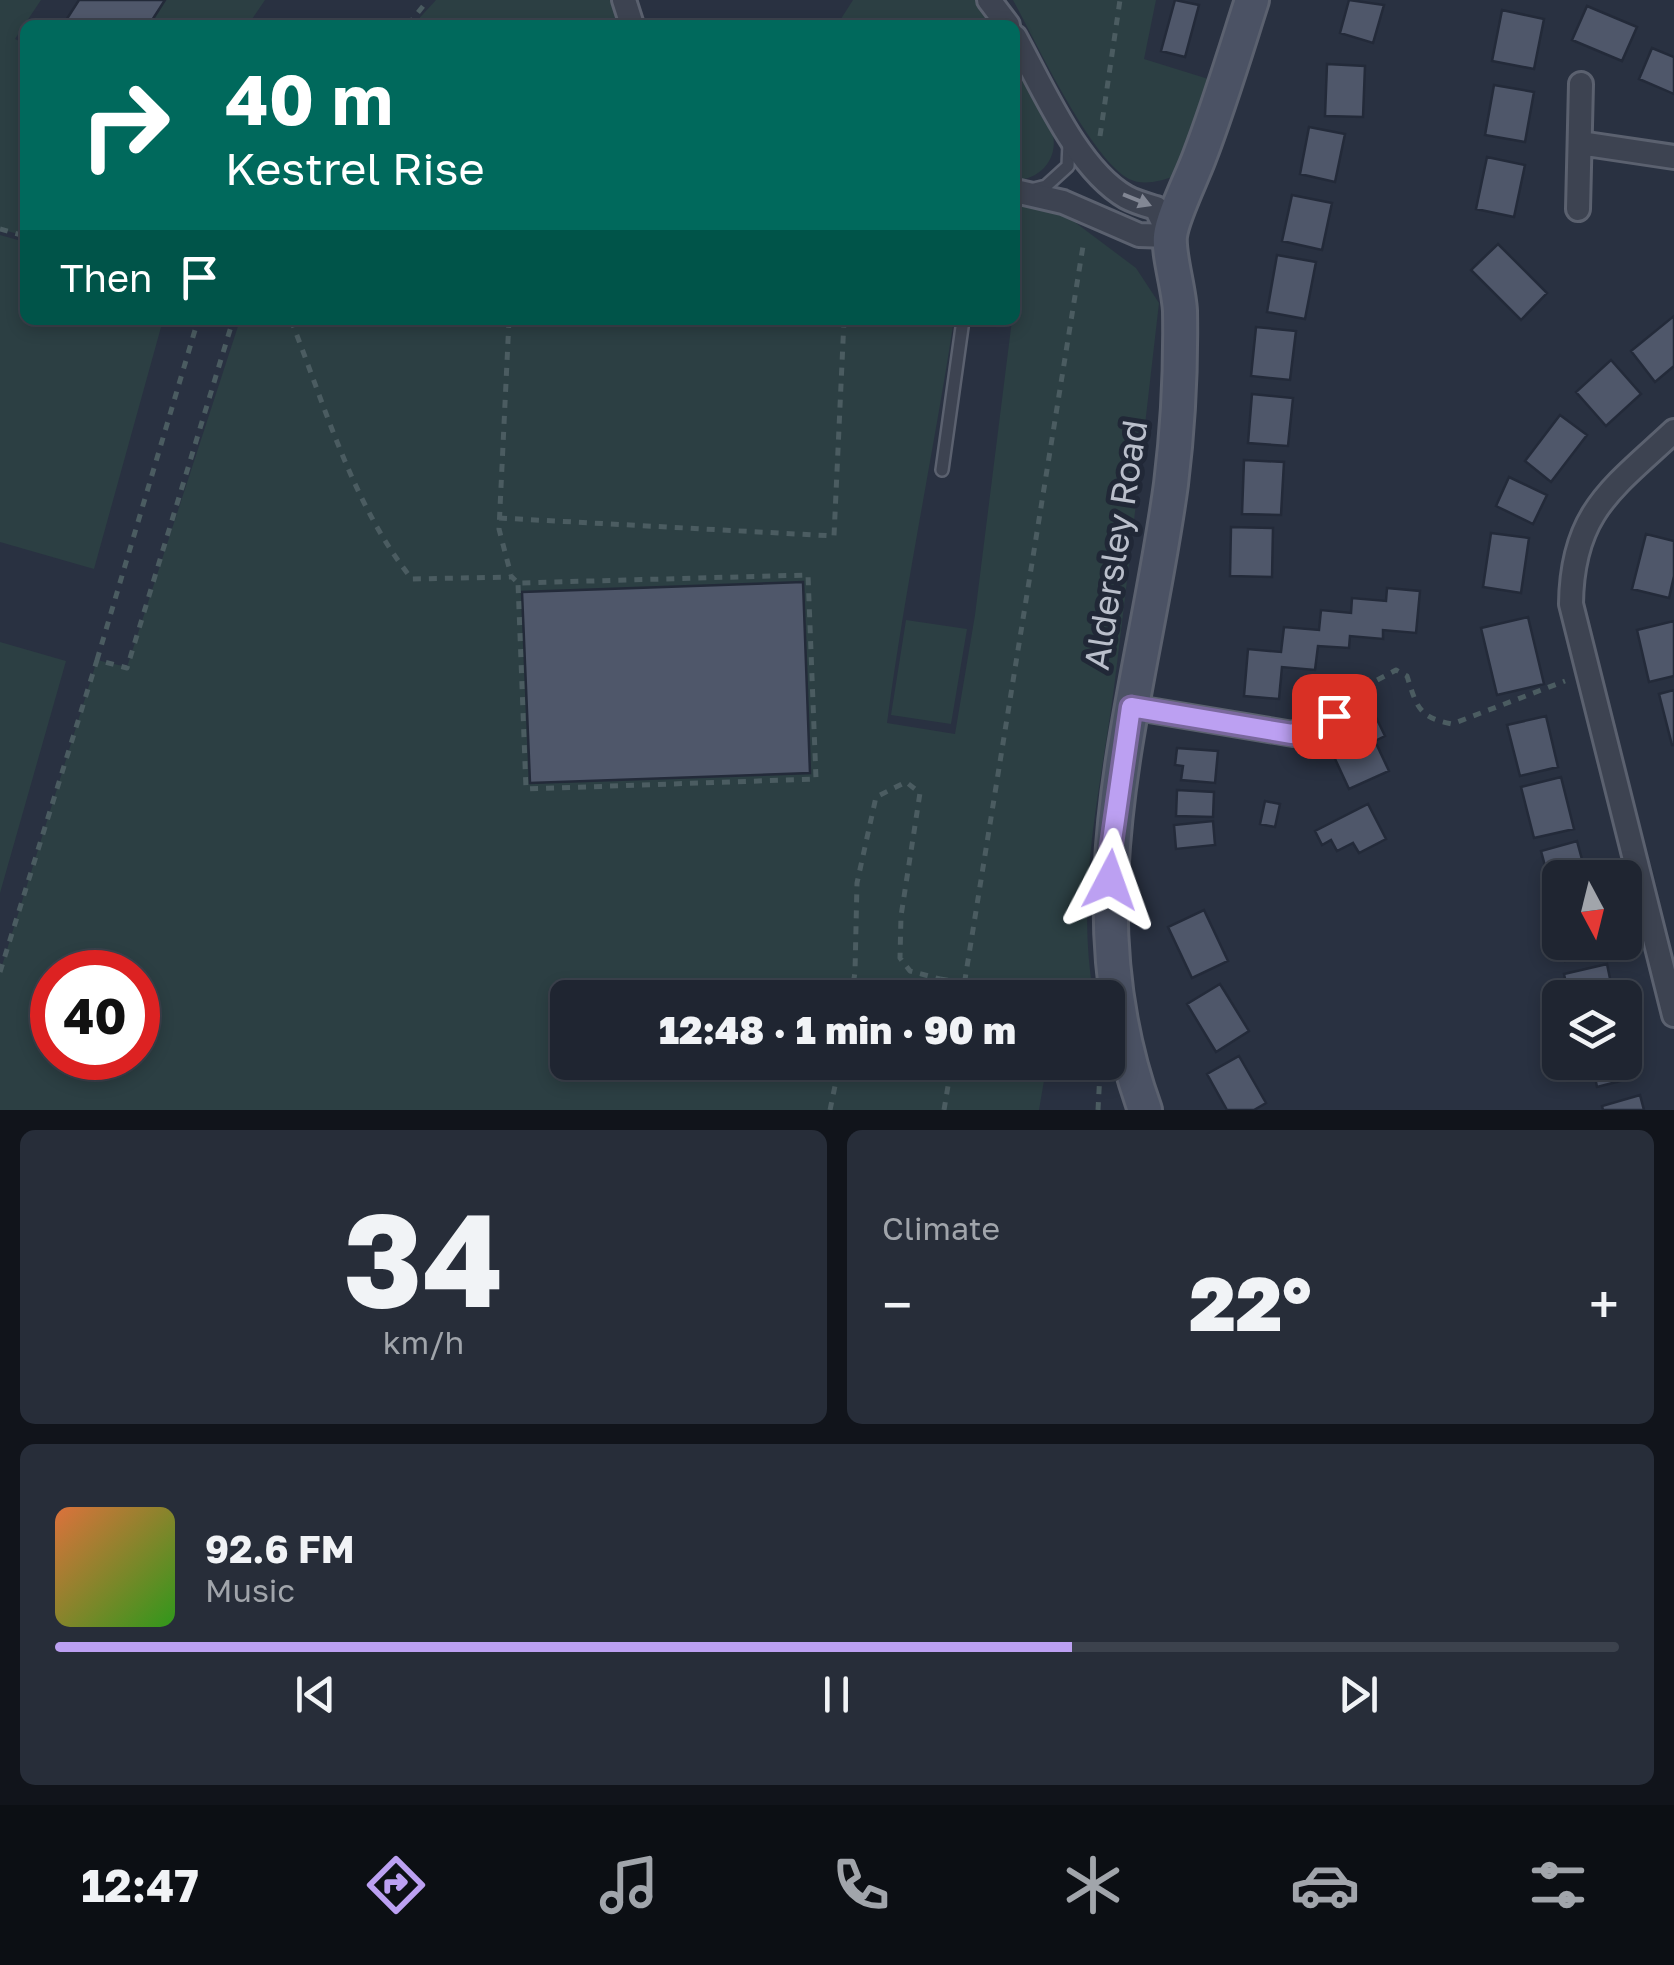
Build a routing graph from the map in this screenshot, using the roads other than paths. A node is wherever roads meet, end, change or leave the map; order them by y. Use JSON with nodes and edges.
{"nodes":[{"id":1,"x":989,"y":0,"type":"edge"},
{"id":2,"x":1252,"y":0,"type":"edge"},
{"id":3,"x":1004,"y":20,"type":"edge"},
{"id":4,"x":1020,"y":46,"type":"edge"},
{"id":5,"x":1581,"y":84,"type":"dead end"},
{"id":6,"x":1066,"y":128,"type":"junction"},
{"id":7,"x":1580,"y":143,"type":"junction"},
{"id":8,"x":1674,"y":157,"type":"edge"},
{"id":9,"x":1020,"y":191,"type":"edge"},
{"id":10,"x":1578,"y":209,"type":"dead end"},
{"id":11,"x":1170,"y":236,"type":"junction"},
{"id":12,"x":962,"y":325,"type":"edge"},
{"id":13,"x":1674,"y":431,"type":"edge"},
{"id":14,"x":942,"y":470,"type":"dead end"},
{"id":15,"x":1131,"y":707,"type":"junction"},
{"id":16,"x":1334,"y":716,"type":"road end"},
{"id":17,"x":1674,"y":1015,"type":"edge"},
{"id":18,"x":1145,"y":1110,"type":"edge"}],
"edges":[{"from":1,"to":3,"type":"street"},
{"from":2,"to":11,"type":"street","name":"Aldersley Road"},
{"from":4,"to":6,"type":"street"},
{"from":5,"to":7,"type":"street"},
{"from":6,"to":9,"type":"lane"},
{"from":6,"to":11,"type":"street","one_way":true},
{"from":7,"to":8,"type":"street"},
{"from":7,"to":10,"type":"street"},
{"from":9,"to":11,"type":"street"},
{"from":11,"to":15,"type":"street","name":"Aldersley Road"},
{"from":12,"to":14,"type":"lane"},
{"from":13,"to":17,"type":"street"},
{"from":15,"to":16,"type":"street"},
{"from":15,"to":18,"type":"street","name":"Aldersley Road"}]}
